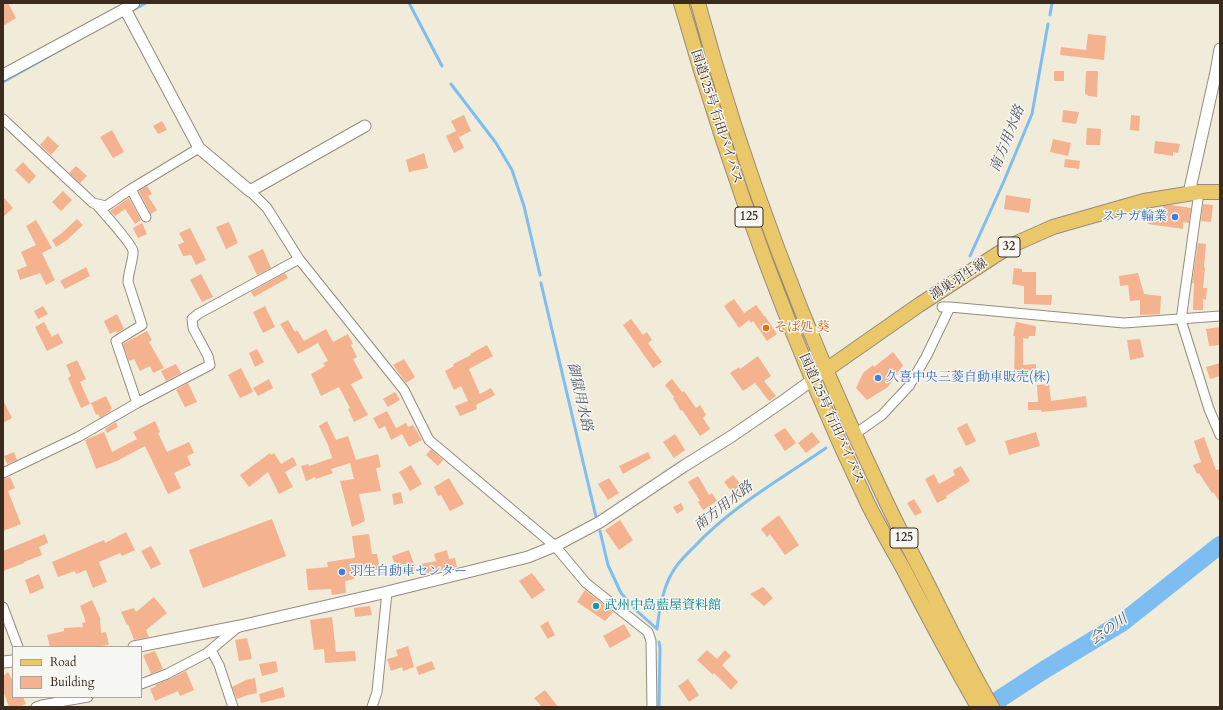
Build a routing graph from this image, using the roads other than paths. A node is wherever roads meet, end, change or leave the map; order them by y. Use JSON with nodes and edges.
{"nodes":[{"id":1,"x":681,"y":3,"type":"edge"},
{"id":2,"x":698,"y":3,"type":"edge"},
{"id":3,"x":130,"y":6,"type":"edge"},
{"id":4,"x":1220,"y":49,"type":"edge"},
{"id":5,"x":3,"y":75,"type":"edge"},
{"id":6,"x":3,"y":119,"type":"edge"},
{"id":7,"x":365,"y":126,"type":"dead end"},
{"id":8,"x":199,"y":148,"type":"junction"},
{"id":9,"x":132,"y":189,"type":"junction"},
{"id":10,"x":250,"y":191,"type":"junction"},
{"id":11,"x":1220,"y":192,"type":"edge"},
{"id":12,"x":1194,"y":193,"type":"junction"},
{"id":13,"x":96,"y":204,"type":"junction"},
{"id":14,"x":146,"y":217,"type":"dead end"},
{"id":15,"x":299,"y":259,"type":"junction"},
{"id":16,"x":1220,"y":316,"type":"edge"},
{"id":17,"x":1181,"y":320,"type":"junction"},
{"id":18,"x":826,"y":370,"type":"junction"},
{"id":19,"x":813,"y":380,"type":"junction"},
{"id":20,"x":137,"y":403,"type":"junction"},
{"id":21,"x":855,"y":434,"type":"junction"},
{"id":22,"x":1220,"y":435,"type":"edge"},
{"id":23,"x":3,"y":473,"type":"edge"},
{"id":24,"x":555,"y":546,"type":"junction"},
{"id":25,"x":387,"y":592,"type":"junction"},
{"id":26,"x":3,"y":607,"type":"edge"},
{"id":27,"x":240,"y":626,"type":"junction"},
{"id":28,"x":18,"y":646,"type":"edge"},
{"id":29,"x":139,"y":646,"type":"edge"},
{"id":30,"x":211,"y":650,"type":"junction"},
{"id":31,"x":142,"y":684,"type":"edge"},
{"id":32,"x":80,"y":698,"type":"edge"},
{"id":33,"x":39,"y":703,"type":"edge"},
{"id":34,"x":987,"y":706,"type":"edge"},
{"id":35,"x":232,"y":707,"type":"edge"},
{"id":36,"x":372,"y":707,"type":"edge"},
{"id":37,"x":652,"y":707,"type":"edge"}],
"edges":[{"from":1,"to":19,"type":"main road","name":"国道125号 行田バイパス","number":"125"},
{"from":2,"to":18,"type":"main road","name":"国道125号 行田バイパス","number":"125"},
{"from":3,"to":5,"type":"street"},
{"from":3,"to":8,"type":"street"},
{"from":4,"to":12,"type":"street"},
{"from":6,"to":13,"type":"street"},
{"from":7,"to":10,"type":"street"},
{"from":8,"to":9,"type":"street"},
{"from":8,"to":10,"type":"street"},
{"from":9,"to":13,"type":"street"},
{"from":9,"to":14,"type":"street"},
{"from":10,"to":15,"type":"street"},
{"from":11,"to":12,"type":"main road","name":"鴻巣羽生線","number":"32"},
{"from":12,"to":17,"type":"street"},
{"from":12,"to":18,"type":"main road","name":"鴻巣羽生線","number":"32"},
{"from":13,"to":20,"type":"street"},
{"from":15,"to":20,"type":"street"},
{"from":15,"to":24,"type":"street"},
{"from":16,"to":17,"type":"street"},
{"from":17,"to":21,"type":"street"},
{"from":17,"to":22,"type":"street"},
{"from":18,"to":19,"type":"street"},
{"from":18,"to":21,"type":"main road","name":"国道125号 行田バイパス","number":"125"},
{"from":19,"to":24,"type":"street"},
{"from":19,"to":34,"type":"main road","name":"国道125号 行田バイパス","number":"125"},
{"from":20,"to":23,"type":"street"},
{"from":21,"to":34,"type":"main road","name":"国道125号 行田バイパス","number":"125"},
{"from":24,"to":25,"type":"street"},
{"from":24,"to":37,"type":"street"},
{"from":25,"to":27,"type":"street"},
{"from":25,"to":36,"type":"street"},
{"from":26,"to":28,"type":"street"},
{"from":27,"to":29,"type":"street"},
{"from":27,"to":30,"type":"street"},
{"from":30,"to":31,"type":"street"},
{"from":30,"to":35,"type":"street"},
{"from":32,"to":33,"type":"street"}]}
